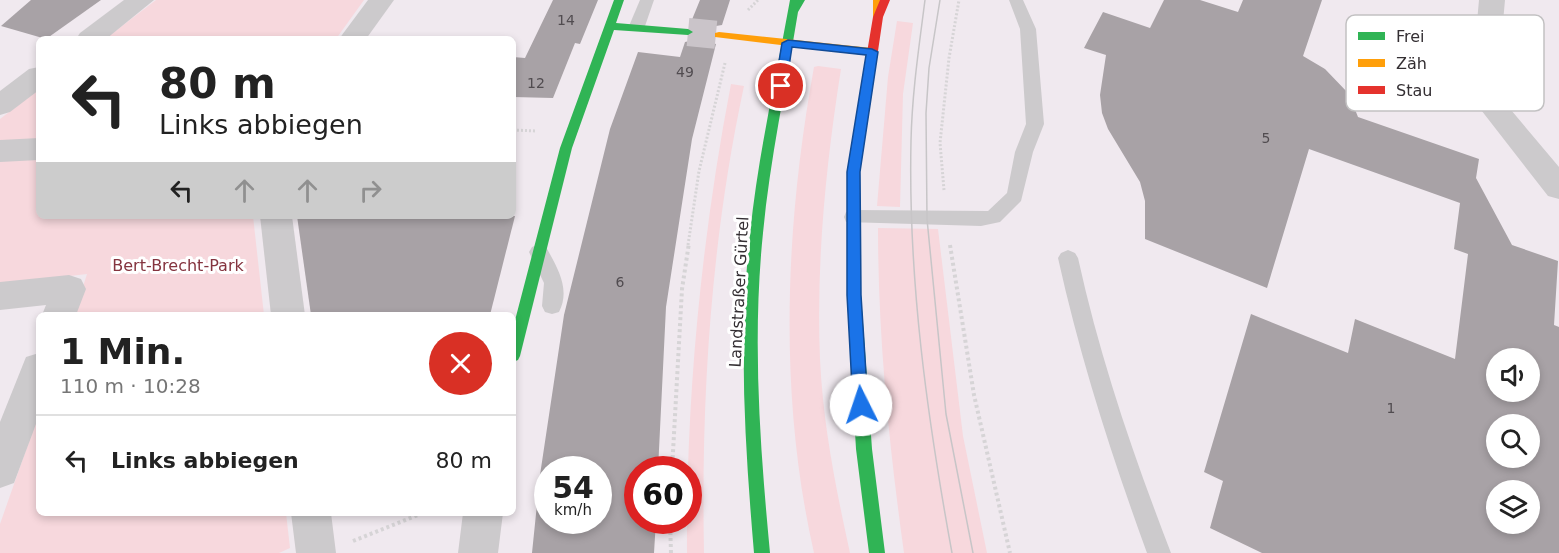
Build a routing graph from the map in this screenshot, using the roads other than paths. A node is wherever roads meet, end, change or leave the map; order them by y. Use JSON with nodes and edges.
{"nodes":[{"id":1,"x":141,"y":0,"type":"edge"},
{"id":2,"x":381,"y":0,"type":"edge"},
{"id":3,"x":619,"y":0,"type":"edge"},
{"id":4,"x":647,"y":0,"type":"edge"},
{"id":5,"x":878,"y":0,"type":"edge"},
{"id":6,"x":885,"y":0,"type":"edge"},
{"id":7,"x":1016,"y":0,"type":"edge"},
{"id":8,"x":1492,"y":0,"type":"edge"},
{"id":9,"x":796,"y":4,"type":"edge"},
{"id":10,"x":1491,"y":15,"type":"edge"},
{"id":11,"x":878,"y":17,"type":"junction"},
{"id":12,"x":608,"y":26,"type":"junction"},
{"id":13,"x":637,"y":26,"type":"junction"},
{"id":14,"x":688,"y":32,"type":"tunnel mouth"},
{"id":15,"x":718,"y":35,"type":"tunnel mouth"},
{"id":16,"x":92,"y":36,"type":"edge"},
{"id":17,"x":354,"y":36,"type":"edge"},
{"id":18,"x":788,"y":43,"type":"junction"},
{"id":19,"x":872,"y":52,"type":"junction"},
{"id":20,"x":36,"y":78,"type":"edge"},
{"id":21,"x":0,"y":105,"type":"edge"},
{"id":22,"x":1496,"y":111,"type":"edge"},
{"id":23,"x":36,"y":149,"type":"edge"},
{"id":24,"x":0,"y":151,"type":"edge"},
{"id":25,"x":1559,"y":188,"type":"edge"},
{"id":26,"x":853,"y":217,"type":"junction"},
{"id":27,"x":276,"y":219,"type":"edge"},
{"id":28,"x":539,"y":252,"type":"junction"},
{"id":29,"x":1068,"y":258,"type":"dead end"},
{"id":30,"x":0,"y":296,"type":"edge"},
{"id":31,"x":552,"y":306,"type":"dead end"},
{"id":32,"x":60,"y":312,"type":"edge"},
{"id":33,"x":288,"y":312,"type":"edge"},
{"id":34,"x":516,"y":344,"type":"edge"},
{"id":35,"x":36,"y":376,"type":"edge"},
{"id":36,"x":0,"y":470,"type":"edge"},
{"id":37,"x":314,"y":516,"type":"edge"},
{"id":38,"x":483,"y":516,"type":"edge"},
{"id":39,"x":332,"y":548,"type":"edge"},
{"id":40,"x":478,"y":553,"type":"edge"},
{"id":41,"x":762,"y":553,"type":"edge"},
{"id":42,"x":878,"y":553,"type":"edge"},
{"id":43,"x":1159,"y":553,"type":"edge"}],
"edges":[{"from":1,"to":16,"type":"street"},
{"from":2,"to":17,"type":"street"},
{"from":3,"to":12,"type":"main road"},
{"from":4,"to":13,"type":"lane"},
{"from":5,"to":11,"type":"main road"},
{"from":6,"to":11,"type":"main road"},
{"from":7,"to":26,"type":"lane"},
{"from":8,"to":10,"type":"street"},
{"from":9,"to":18,"type":"main road","name":"Landstraßer Gürtel"},
{"from":11,"to":19,"type":"main road"},
{"from":12,"to":13,"type":"main road"},
{"from":12,"to":28,"type":"main road"},
{"from":13,"to":14,"type":"main road"},
{"from":15,"to":18,"type":"main road"},
{"from":18,"to":19,"type":"main road"},
{"from":18,"to":41,"type":"main road","name":"Landstraßer Gürtel"},
{"from":19,"to":26,"type":"main road"},
{"from":20,"to":21,"type":"street"},
{"from":22,"to":25,"type":"street"},
{"from":23,"to":24,"type":"street"},
{"from":26,"to":42,"type":"main road"},
{"from":27,"to":33,"type":"street"},
{"from":28,"to":31,"type":"lane"},
{"from":28,"to":34,"type":"main road"},
{"from":29,"to":43,"type":"lane"},
{"from":30,"to":32,"type":"street"},
{"from":35,"to":36,"type":"street"},
{"from":37,"to":39,"type":"street"},
{"from":38,"to":40,"type":"street"}]}
